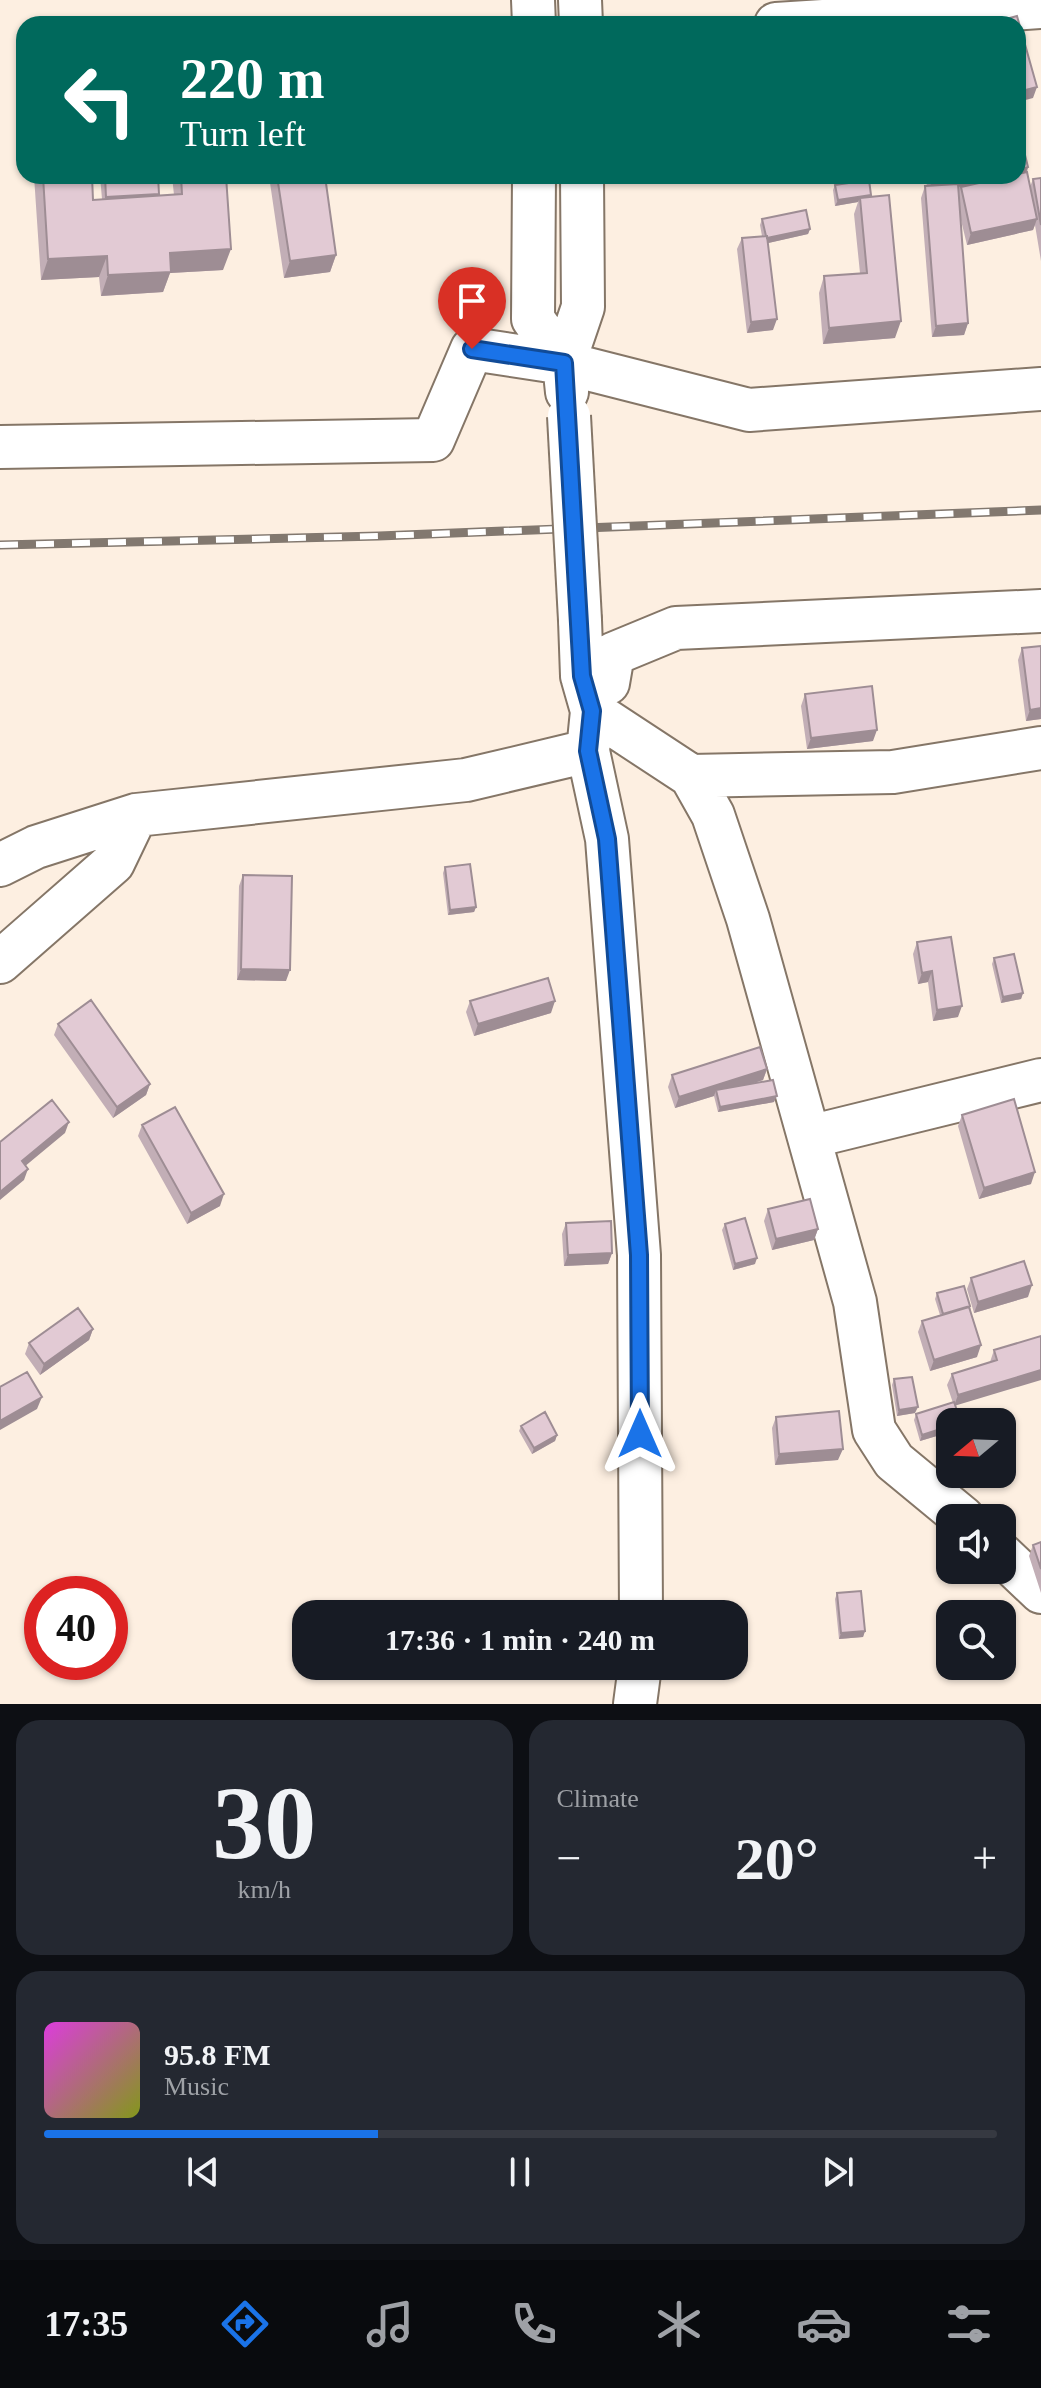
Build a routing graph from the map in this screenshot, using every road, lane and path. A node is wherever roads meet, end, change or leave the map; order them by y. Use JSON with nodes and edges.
{"nodes":[{"id":1,"x":1041,"y":7,"type":"edge"},
{"id":2,"x":901,"y":16,"type":"edge"},
{"id":3,"x":534,"y":184,"type":"edge"},
{"id":4,"x":582,"y":184,"type":"edge"},
{"id":5,"x":564,"y":363,"type":"junction"},
{"id":6,"x":1041,"y":389,"type":"edge"},
{"id":7,"x":0,"y":447,"type":"edge"},
{"id":8,"x":1041,"y":611,"type":"edge"},
{"id":9,"x":587,"y":712,"type":"junction"},
{"id":10,"x":1041,"y":748,"type":"edge"},
{"id":11,"x":691,"y":776,"type":"junction"},
{"id":12,"x":136,"y":815,"type":"junction"},
{"id":13,"x":0,"y":865,"type":"edge"},
{"id":14,"x":0,"y":962,"type":"edge"},
{"id":15,"x":1041,"y":1080,"type":"edge"},
{"id":16,"x":809,"y":1137,"type":"junction"},
{"id":17,"x":946,"y":1504,"type":"edge"},
{"id":18,"x":1016,"y":1568,"type":"edge"},
{"id":19,"x":1041,"y":1592,"type":"edge"},
{"id":20,"x":641,"y":1600,"type":"edge"},
{"id":21,"x":638,"y":1680,"type":"edge"},
{"id":22,"x":635,"y":1704,"type":"edge"}],
"edges":[{"from":1,"to":2,"type":"street"},
{"from":3,"to":5,"type":"street"},
{"from":4,"to":5,"type":"street"},
{"from":5,"to":6,"type":"street"},
{"from":5,"to":7,"type":"street"},
{"from":5,"to":9,"type":"street","bridge":true},
{"from":8,"to":9,"type":"street"},
{"from":9,"to":11,"type":"street"},
{"from":9,"to":12,"type":"street"},
{"from":9,"to":20,"type":"street"},
{"from":10,"to":11,"type":"street"},
{"from":11,"to":16,"type":"street"},
{"from":12,"to":13,"type":"street"},
{"from":12,"to":14,"type":"street"},
{"from":15,"to":16,"type":"street"},
{"from":16,"to":17,"type":"street"},
{"from":18,"to":19,"type":"street"},
{"from":21,"to":22,"type":"street"}]}
